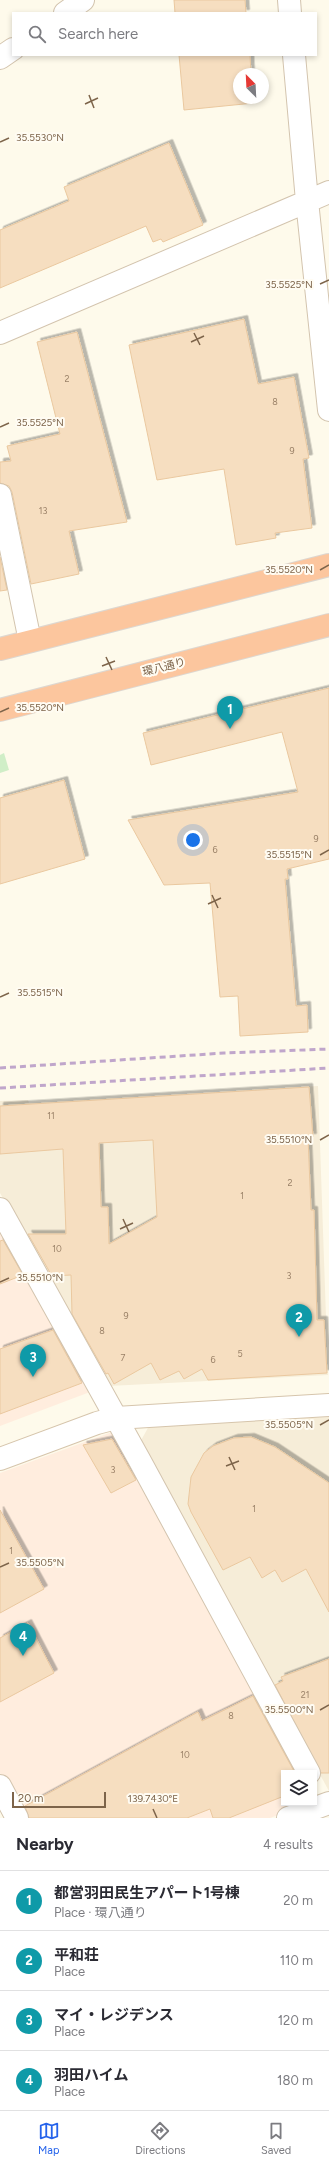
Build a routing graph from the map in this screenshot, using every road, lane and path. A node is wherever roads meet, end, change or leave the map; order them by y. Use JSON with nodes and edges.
{"nodes":[{"id":1,"x":84,"y":0,"type":"edge"},
{"id":2,"x":289,"y":0,"type":"edge"},
{"id":3,"x":66,"y":12,"type":"edge"},
{"id":4,"x":290,"y":12,"type":"edge"},
{"id":5,"x":12,"y":50,"type":"edge"},
{"id":6,"x":294,"y":56,"type":"edge"},
{"id":7,"x":0,"y":58,"type":"edge"},
{"id":8,"x":329,"y":192,"type":"edge"},
{"id":9,"x":307,"y":202,"type":"junction"},
{"id":10,"x":0,"y":332,"type":"edge"},
{"id":11,"x":329,"y":410,"type":"edge"},
{"id":12,"x":0,"y":495,"type":"edge"},
{"id":13,"x":329,"y":565,"type":"edge"},
{"id":14,"x":329,"y":625,"type":"edge"},
{"id":15,"x":30,"y":641,"type":"junction"},
{"id":16,"x":0,"y":649,"type":"edge"},
{"id":17,"x":0,"y":710,"type":"edge"},
{"id":18,"x":0,"y":1209,"type":"edge"},
{"id":19,"x":329,"y":1405,"type":"edge"},
{"id":20,"x":116,"y":1418,"type":"junction"},
{"id":21,"x":0,"y":1459,"type":"edge"},
{"id":22,"x":307,"y":1770,"type":"edge"},
{"id":23,"x":0,"y":1786,"type":"edge"},
{"id":24,"x":317,"y":1788,"type":"edge"},
{"id":25,"x":328,"y":1806,"type":"edge"},
{"id":26,"x":17,"y":1818,"type":"edge"},
{"id":27,"x":288,"y":1818,"type":"edge"}],
"edges":[{"from":1,"to":3,"type":"street"},
{"from":2,"to":4,"type":"street"},
{"from":5,"to":7,"type":"street"},
{"from":6,"to":9,"type":"street"},
{"from":8,"to":9,"type":"street"},
{"from":9,"to":10,"type":"street"},
{"from":9,"to":11,"type":"street"},
{"from":12,"to":15,"type":"street"},
{"from":13,"to":15,"type":"highway"},
{"from":14,"to":17,"type":"highway","name":"環八通り"},
{"from":15,"to":16,"type":"highway"},
{"from":18,"to":20,"type":"street"},
{"from":19,"to":20,"type":"street"},
{"from":20,"to":21,"type":"street"},
{"from":20,"to":22,"type":"street"},
{"from":23,"to":26,"type":"street"},
{"from":24,"to":25,"type":"street"},
{"from":25,"to":27,"type":"street"}]}
